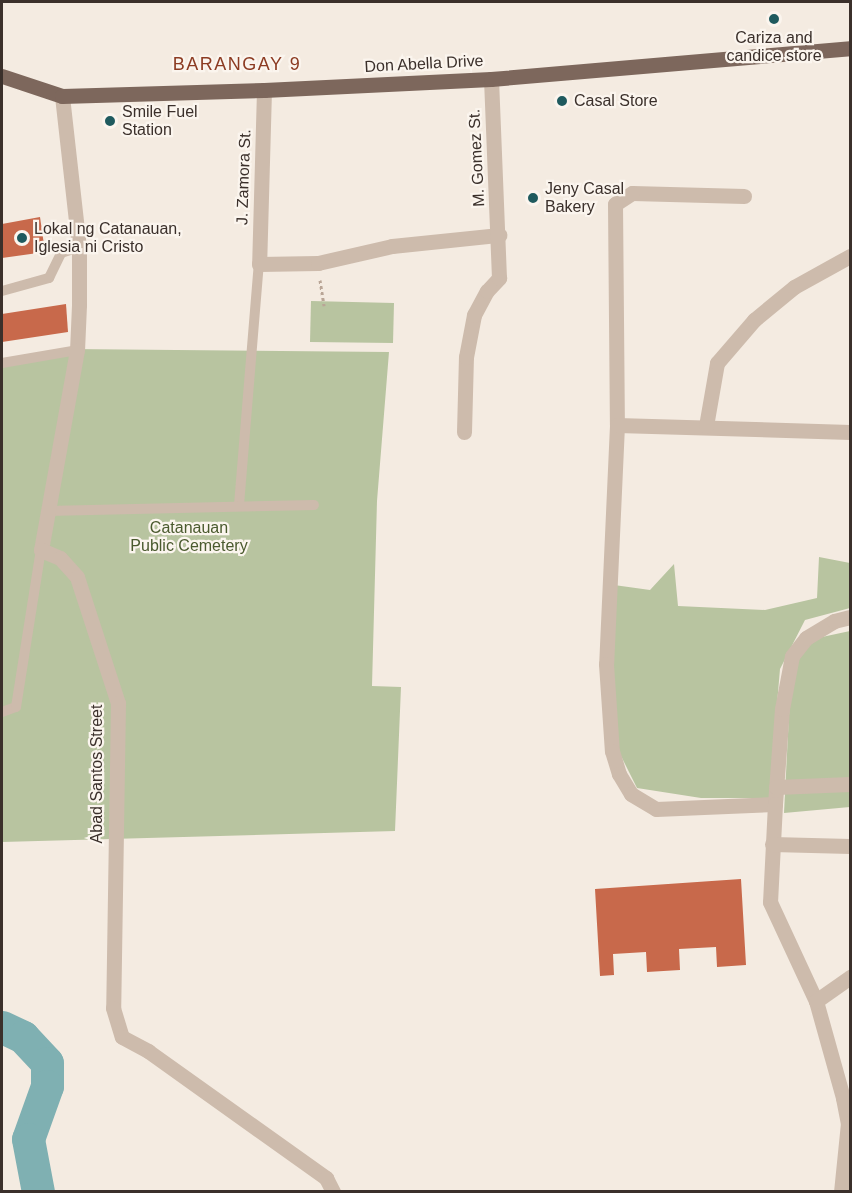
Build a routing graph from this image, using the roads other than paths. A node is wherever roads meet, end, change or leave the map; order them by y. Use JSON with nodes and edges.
{"nodes":[{"id":1,"x":850,"y":48,"type":"edge"},
{"id":2,"x":2,"y":76,"type":"edge"},
{"id":3,"x":491,"y":79,"type":"junction"},
{"id":4,"x":264,"y":90,"type":"junction"},
{"id":5,"x":62,"y":96,"type":"junction"},
{"id":6,"x":744,"y":196,"type":"dead end"},
{"id":7,"x":499,"y":235,"type":"junction"},
{"id":8,"x":79,"y":247,"type":"junction"},
{"id":9,"x":850,"y":256,"type":"edge"},
{"id":10,"x":259,"y":264,"type":"junction"},
{"id":11,"x":2,"y":291,"type":"edge"},
{"id":12,"x":76,"y":350,"type":"junction"},
{"id":13,"x":2,"y":363,"type":"edge"},
{"id":14,"x":617,"y":425,"type":"junction"},
{"id":15,"x":706,"y":426,"type":"junction"},
{"id":16,"x":464,"y":432,"type":"dead end"},
{"id":17,"x":850,"y":432,"type":"edge"},
{"id":18,"x":314,"y":505,"type":"dead end"},
{"id":19,"x":239,"y":506,"type":"junction"},
{"id":20,"x":47,"y":511,"type":"junction"},
{"id":21,"x":41,"y":550,"type":"junction"},
{"id":22,"x":850,"y":617,"type":"edge"},
{"id":23,"x":2,"y":712,"type":"edge"},
{"id":24,"x":850,"y":784,"type":"edge"},
{"id":25,"x":776,"y":787,"type":"junction"},
{"id":26,"x":775,"y":804,"type":"junction"},
{"id":27,"x":772,"y":844,"type":"junction"},
{"id":28,"x":850,"y":846,"type":"edge"},
{"id":29,"x":850,"y":977,"type":"edge"},
{"id":30,"x":816,"y":1001,"type":"junction"},
{"id":31,"x":333,"y":1191,"type":"edge"},
{"id":32,"x":840,"y":1191,"type":"edge"}],
"edges":[{"from":1,"to":3,"type":"main road","name":"Don Abella Drive"},
{"from":2,"to":5,"type":"main road","name":"Don Abella Drive"},
{"from":3,"to":4,"type":"main road","name":"Don Abella Drive"},
{"from":3,"to":7,"type":"street","name":"M. Gomez St."},
{"from":4,"to":5,"type":"main road","name":"Don Abella Drive"},
{"from":4,"to":10,"type":"street","name":"J. Zamora St."},
{"from":5,"to":8,"type":"street"},
{"from":6,"to":14,"type":"street"},
{"from":7,"to":10,"type":"street"},
{"from":7,"to":16,"type":"street","name":"M. Gomez St."},
{"from":8,"to":11,"type":"lane"},
{"from":8,"to":12,"type":"street"},
{"from":9,"to":15,"type":"street"},
{"from":10,"to":19,"type":"lane"},
{"from":12,"to":13,"type":"lane"},
{"from":12,"to":20,"type":"street"},
{"from":14,"to":15,"type":"street"},
{"from":14,"to":26,"type":"street"},
{"from":15,"to":17,"type":"street"},
{"from":18,"to":19,"type":"lane"},
{"from":19,"to":20,"type":"lane"},
{"from":20,"to":21,"type":"street"},
{"from":21,"to":23,"type":"lane"},
{"from":21,"to":31,"type":"street","name":"Abad Santos Street"},
{"from":22,"to":25,"type":"street"},
{"from":24,"to":25,"type":"street"},
{"from":25,"to":26,"type":"street"},
{"from":26,"to":27,"type":"street"},
{"from":27,"to":28,"type":"street"},
{"from":27,"to":30,"type":"street"},
{"from":29,"to":30,"type":"street"},
{"from":30,"to":32,"type":"street"}]}
